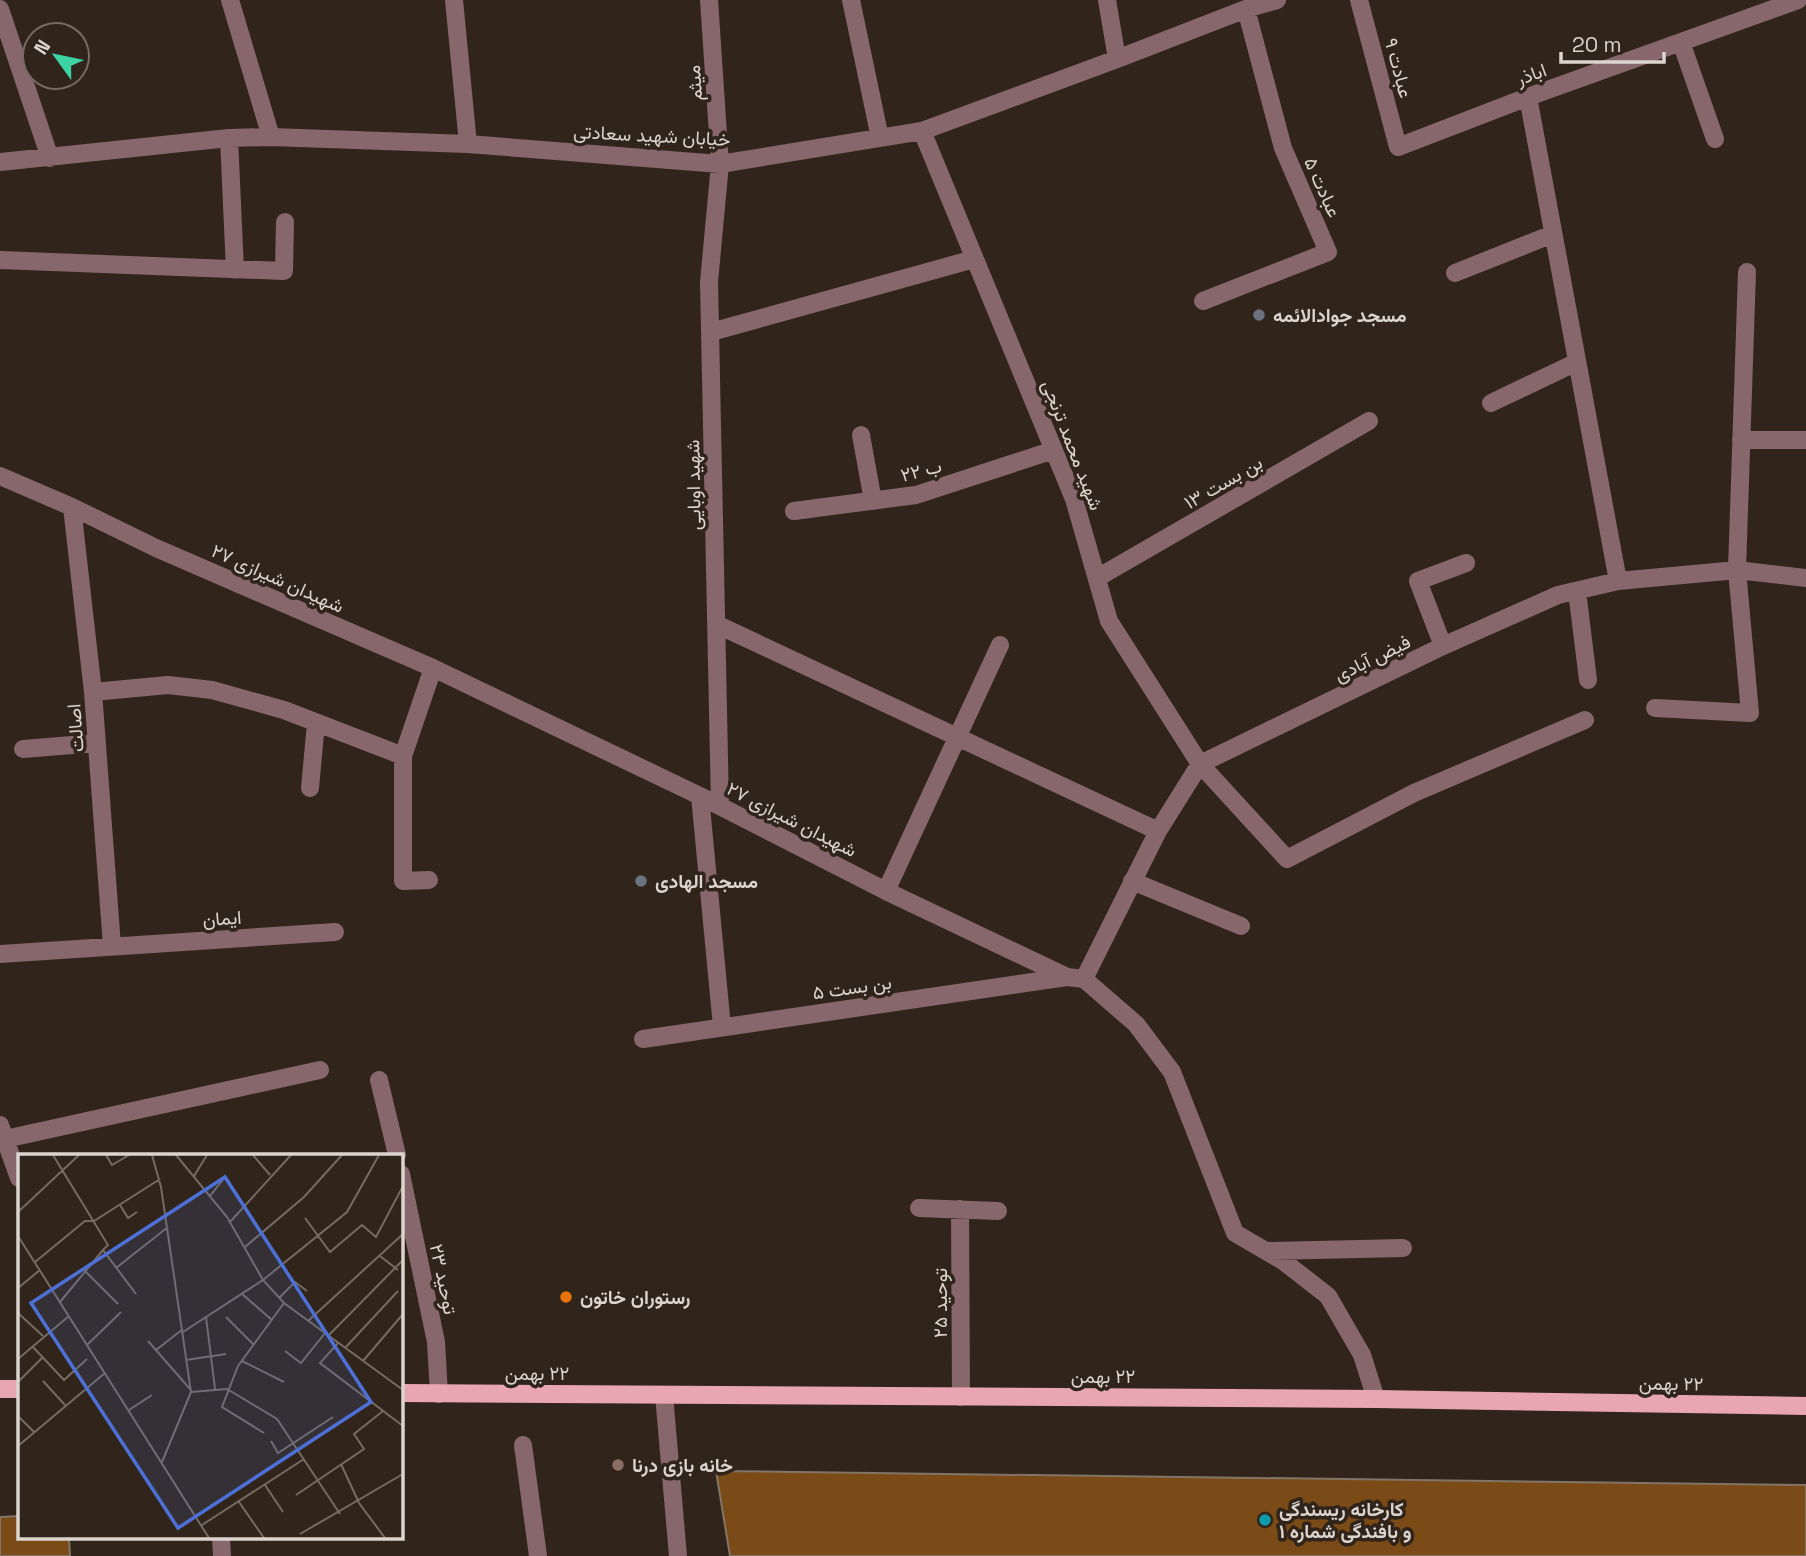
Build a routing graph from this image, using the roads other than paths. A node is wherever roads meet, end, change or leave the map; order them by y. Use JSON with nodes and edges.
{"nodes":[{"id":1,"x":230,"y":0,"type":"edge"},
{"id":2,"x":454,"y":0,"type":"edge"},
{"id":3,"x":709,"y":0,"type":"edge"},
{"id":4,"x":851,"y":0,"type":"edge"},
{"id":5,"x":1107,"y":0,"type":"edge"},
{"id":6,"x":1359,"y":0,"type":"edge"},
{"id":7,"x":1798,"y":0,"type":"edge"},
{"id":8,"x":1272,"y":1,"type":"edge"},
{"id":9,"x":0,"y":9,"type":"edge"},
{"id":10,"x":1246,"y":9,"type":"junction"},
{"id":11,"x":1682,"y":42,"type":"junction"},
{"id":12,"x":1117,"y":59,"type":"junction"},
{"id":13,"x":1528,"y":97,"type":"junction"},
{"id":14,"x":922,"y":131,"type":"junction"},
{"id":15,"x":271,"y":137,"type":"junction"},
{"id":16,"x":229,"y":138,"type":"junction"},
{"id":17,"x":880,"y":138,"type":"junction"},
{"id":18,"x":1715,"y":139,"type":"dead end"},
{"id":19,"x":468,"y":144,"type":"junction"},
{"id":20,"x":1398,"y":147,"type":"joint"},
{"id":21,"x":50,"y":158,"type":"junction"},
{"id":22,"x":0,"y":162,"type":"edge"},
{"id":23,"x":720,"y":164,"type":"junction"},
{"id":24,"x":285,"y":222,"type":"dead end"},
{"id":25,"x":1553,"y":234,"type":"junction"},
{"id":26,"x":974,"y":259,"type":"junction"},
{"id":27,"x":0,"y":260,"type":"edge"},
{"id":28,"x":235,"y":270,"type":"junction"},
{"id":29,"x":1747,"y":272,"type":"dead end"},
{"id":30,"x":1455,"y":274,"type":"dead end"},
{"id":31,"x":1203,"y":301,"type":"dead end"},
{"id":32,"x":710,"y":332,"type":"junction"},
{"id":33,"x":1577,"y":362,"type":"junction"},
{"id":34,"x":1491,"y":403,"type":"dead end"},
{"id":35,"x":1370,"y":421,"type":"dead end"},
{"id":36,"x":861,"y":435,"type":"dead end"},
{"id":37,"x":1741,"y":440,"type":"junction"},
{"id":38,"x":1806,"y":440,"type":"edge"},
{"id":39,"x":1054,"y":450,"type":"junction"},
{"id":40,"x":0,"y":476,"type":"edge"},
{"id":41,"x":873,"y":501,"type":"junction"},
{"id":42,"x":72,"y":508,"type":"junction"},
{"id":43,"x":794,"y":511,"type":"dead end"},
{"id":44,"x":1466,"y":563,"type":"dead end"},
{"id":45,"x":1737,"y":570,"type":"junction"},
{"id":46,"x":1097,"y":578,"type":"junction"},
{"id":47,"x":1806,"y":578,"type":"edge"},
{"id":48,"x":1618,"y":581,"type":"junction"},
{"id":49,"x":1577,"y":591,"type":"junction"},
{"id":50,"x":718,"y":625,"type":"junction"},
{"id":51,"x":1000,"y":645,"type":"dead end"},
{"id":52,"x":1443,"y":646,"type":"junction"},
{"id":53,"x":433,"y":668,"type":"junction"},
{"id":54,"x":1588,"y":680,"type":"dead end"},
{"id":55,"x":93,"y":692,"type":"junction"},
{"id":56,"x":1655,"y":708,"type":"dead end"},
{"id":57,"x":1585,"y":720,"type":"dead end"},
{"id":58,"x":316,"y":723,"type":"junction"},
{"id":59,"x":956,"y":736,"type":"junction"},
{"id":60,"x":97,"y":743,"type":"junction"},
{"id":61,"x":23,"y":749,"type":"dead end"},
{"id":62,"x":403,"y":756,"type":"junction"},
{"id":63,"x":1200,"y":764,"type":"junction"},
{"id":64,"x":310,"y":788,"type":"dead end"},
{"id":65,"x":700,"y":796,"type":"junction"},
{"id":66,"x":720,"y":806,"type":"junction"},
{"id":67,"x":1158,"y":831,"type":"junction"},
{"id":68,"x":429,"y":880,"type":"dead end"},
{"id":69,"x":1132,"y":881,"type":"junction"},
{"id":70,"x":886,"y":891,"type":"junction"},
{"id":71,"x":1241,"y":926,"type":"dead end"},
{"id":72,"x":335,"y":932,"type":"dead end"},
{"id":73,"x":111,"y":946,"type":"junction"},
{"id":74,"x":0,"y":954,"type":"edge"},
{"id":75,"x":1076,"y":978,"type":"junction"},
{"id":76,"x":722,"y":1027,"type":"junction"},
{"id":77,"x":643,"y":1039,"type":"dead end"},
{"id":78,"x":320,"y":1070,"type":"dead end"},
{"id":79,"x":379,"y":1080,"type":"dead end"},
{"id":80,"x":2,"y":1132,"type":"edge"},
{"id":81,"x":397,"y":1154,"type":"edge"},
{"id":82,"x":18,"y":1175,"type":"edge"},
{"id":83,"x":402,"y":1179,"type":"edge"},
{"id":84,"x":919,"y":1208,"type":"dead end"},
{"id":85,"x":960,"y":1209,"type":"junction"},
{"id":86,"x":998,"y":1211,"type":"dead end"},
{"id":87,"x":1403,"y":1248,"type":"dead end"},
{"id":88,"x":1266,"y":1251,"type":"junction"},
{"id":89,"x":0,"y":1389,"type":"edge"},
{"id":90,"x":18,"y":1389,"type":"edge"},
{"id":91,"x":402,"y":1393,"type":"edge"},
{"id":92,"x":439,"y":1394,"type":"junction"},
{"id":93,"x":664,"y":1395,"type":"junction"},
{"id":94,"x":961,"y":1397,"type":"junction"},
{"id":95,"x":1376,"y":1399,"type":"junction"},
{"id":96,"x":1806,"y":1406,"type":"edge"},
{"id":97,"x":523,"y":1445,"type":"dead end"},
{"id":98,"x":221,"y":1538,"type":"edge"},
{"id":99,"x":222,"y":1556,"type":"edge"},
{"id":100,"x":538,"y":1556,"type":"edge"},
{"id":101,"x":678,"y":1556,"type":"edge"}],
"edges":[{"from":1,"to":15,"type":"street"},
{"from":2,"to":19,"type":"street"},
{"from":3,"to":23,"type":"street","name":"میثم"},
{"from":4,"to":17,"type":"street"},
{"from":5,"to":12,"type":"street"},
{"from":6,"to":20,"type":"street","name":"عبادت ۹"},
{"from":7,"to":11,"type":"street","name":"اباذر"},
{"from":8,"to":10,"type":"street","name":"خیابان شهید سعادتی"},
{"from":9,"to":21,"type":"street"},
{"from":10,"to":12,"type":"street","name":"خیابان شهید سعادتی"},
{"from":10,"to":31,"type":"street","name":"عبادت ۵"},
{"from":11,"to":13,"type":"street","name":"اباذر"},
{"from":11,"to":18,"type":"street"},
{"from":12,"to":14,"type":"street","name":"خیابان شهید سعادتی"},
{"from":13,"to":20,"type":"street","name":"اباذر"},
{"from":13,"to":25,"type":"street"},
{"from":14,"to":17,"type":"street","name":"خیابان شهید سعادتی"},
{"from":14,"to":26,"type":"street","name":"شهید محمد ترنجی"},
{"from":15,"to":16,"type":"street","name":"خیابان شهید سعادتی"},
{"from":15,"to":19,"type":"street","name":"خیابان شهید سعادتی"},
{"from":16,"to":21,"type":"street","name":"خیابان شهید سعادتی"},
{"from":16,"to":28,"type":"street"},
{"from":17,"to":23,"type":"street","name":"خیابان شهید سعادتی"},
{"from":19,"to":23,"type":"street","name":"خیابان شهید سعادتی"},
{"from":21,"to":22,"type":"street","name":"خیابان شهید سعادتی"},
{"from":23,"to":32,"type":"street","name":"شهید اوبایی"},
{"from":24,"to":28,"type":"street"},
{"from":25,"to":30,"type":"street"},
{"from":25,"to":33,"type":"street"},
{"from":26,"to":32,"type":"street"},
{"from":26,"to":39,"type":"street","name":"شهید محمد ترنجی"},
{"from":27,"to":28,"type":"street"},
{"from":29,"to":37,"type":"street"},
{"from":32,"to":50,"type":"street","name":"شهید اوبایی"},
{"from":33,"to":34,"type":"street"},
{"from":33,"to":48,"type":"street"},
{"from":35,"to":46,"type":"street","name":"بن بست ۱۳"},
{"from":36,"to":41,"type":"street"},
{"from":37,"to":38,"type":"street"},
{"from":37,"to":45,"type":"street"},
{"from":39,"to":41,"type":"street","name":"ب ۲۲"},
{"from":39,"to":46,"type":"street","name":"شهید محمد ترنجی"},
{"from":40,"to":42,"type":"street","name":"شهیدان شیرازی ۲۷"},
{"from":41,"to":43,"type":"street","name":"ب ۲۲"},
{"from":42,"to":53,"type":"street","name":"شهیدان شیرازی ۲۷"},
{"from":42,"to":55,"type":"street","name":"اصالت"},
{"from":44,"to":52,"type":"street"},
{"from":45,"to":47,"type":"street","name":"فیض آبادی"},
{"from":45,"to":48,"type":"street","name":"فیض آبادی"},
{"from":45,"to":56,"type":"street"},
{"from":46,"to":63,"type":"street","name":"شهید محمد ترنجی"},
{"from":48,"to":49,"type":"street","name":"فیض آبادی"},
{"from":49,"to":52,"type":"street","name":"فیض آبادی"},
{"from":49,"to":54,"type":"street"},
{"from":50,"to":59,"type":"street"},
{"from":50,"to":66,"type":"street","name":"شهید اوبایی"},
{"from":51,"to":59,"type":"street"},
{"from":52,"to":63,"type":"street","name":"فیض آبادی"},
{"from":53,"to":62,"type":"street"},
{"from":53,"to":65,"type":"street","name":"شهیدان شیرازی ۲۷"},
{"from":55,"to":58,"type":"street"},
{"from":55,"to":60,"type":"street","name":"اصالت"},
{"from":57,"to":63,"type":"street","name":"شهید محمد ترنجی"},
{"from":58,"to":62,"type":"street"},
{"from":58,"to":64,"type":"street"},
{"from":59,"to":67,"type":"street"},
{"from":59,"to":70,"type":"street"},
{"from":60,"to":61,"type":"street"},
{"from":60,"to":73,"type":"street","name":"اصالت"},
{"from":62,"to":68,"type":"street"},
{"from":63,"to":67,"type":"street"},
{"from":65,"to":66,"type":"street","name":"شهیدان شیرازی ۲۷"},
{"from":65,"to":76,"type":"street"},
{"from":66,"to":70,"type":"street","name":"شهیدان شیرازی ۲۷"},
{"from":67,"to":69,"type":"street"},
{"from":69,"to":71,"type":"street"},
{"from":69,"to":75,"type":"street"},
{"from":70,"to":75,"type":"street","name":"شهیدان شیرازی ۲۷"},
{"from":72,"to":73,"type":"street","name":"ایمان"},
{"from":73,"to":74,"type":"street","name":"ایمان"},
{"from":75,"to":76,"type":"street","name":"بن بست ۵"},
{"from":75,"to":88,"type":"street","name":"شهیدان شیرازی ۲۷"},
{"from":76,"to":77,"type":"street","name":"بن بست ۵"},
{"from":78,"to":80,"type":"street"},
{"from":79,"to":81,"type":"street"},
{"from":80,"to":82,"type":"street"},
{"from":83,"to":92,"type":"street","name":"توحید ۲۳"},
{"from":84,"to":85,"type":"street"},
{"from":85,"to":86,"type":"street"},
{"from":85,"to":94,"type":"street","name":"توحید ۲۵"},
{"from":87,"to":88,"type":"street"},
{"from":88,"to":95,"type":"street","name":"شهیدان شیرازی ۲۷"},
{"from":89,"to":90,"type":"main road"},
{"from":91,"to":92,"type":"main road","name":"٢٢ بهمن"},
{"from":92,"to":93,"type":"main road","name":"٢٢ بهمن"},
{"from":93,"to":94,"type":"main road","name":"٢٢ بهمن"},
{"from":93,"to":101,"type":"street"},
{"from":94,"to":95,"type":"main road","name":"٢٢ بهمن"},
{"from":95,"to":96,"type":"main road","name":"٢٢ بهمن"},
{"from":97,"to":100,"type":"street"},
{"from":98,"to":99,"type":"street"}]}
